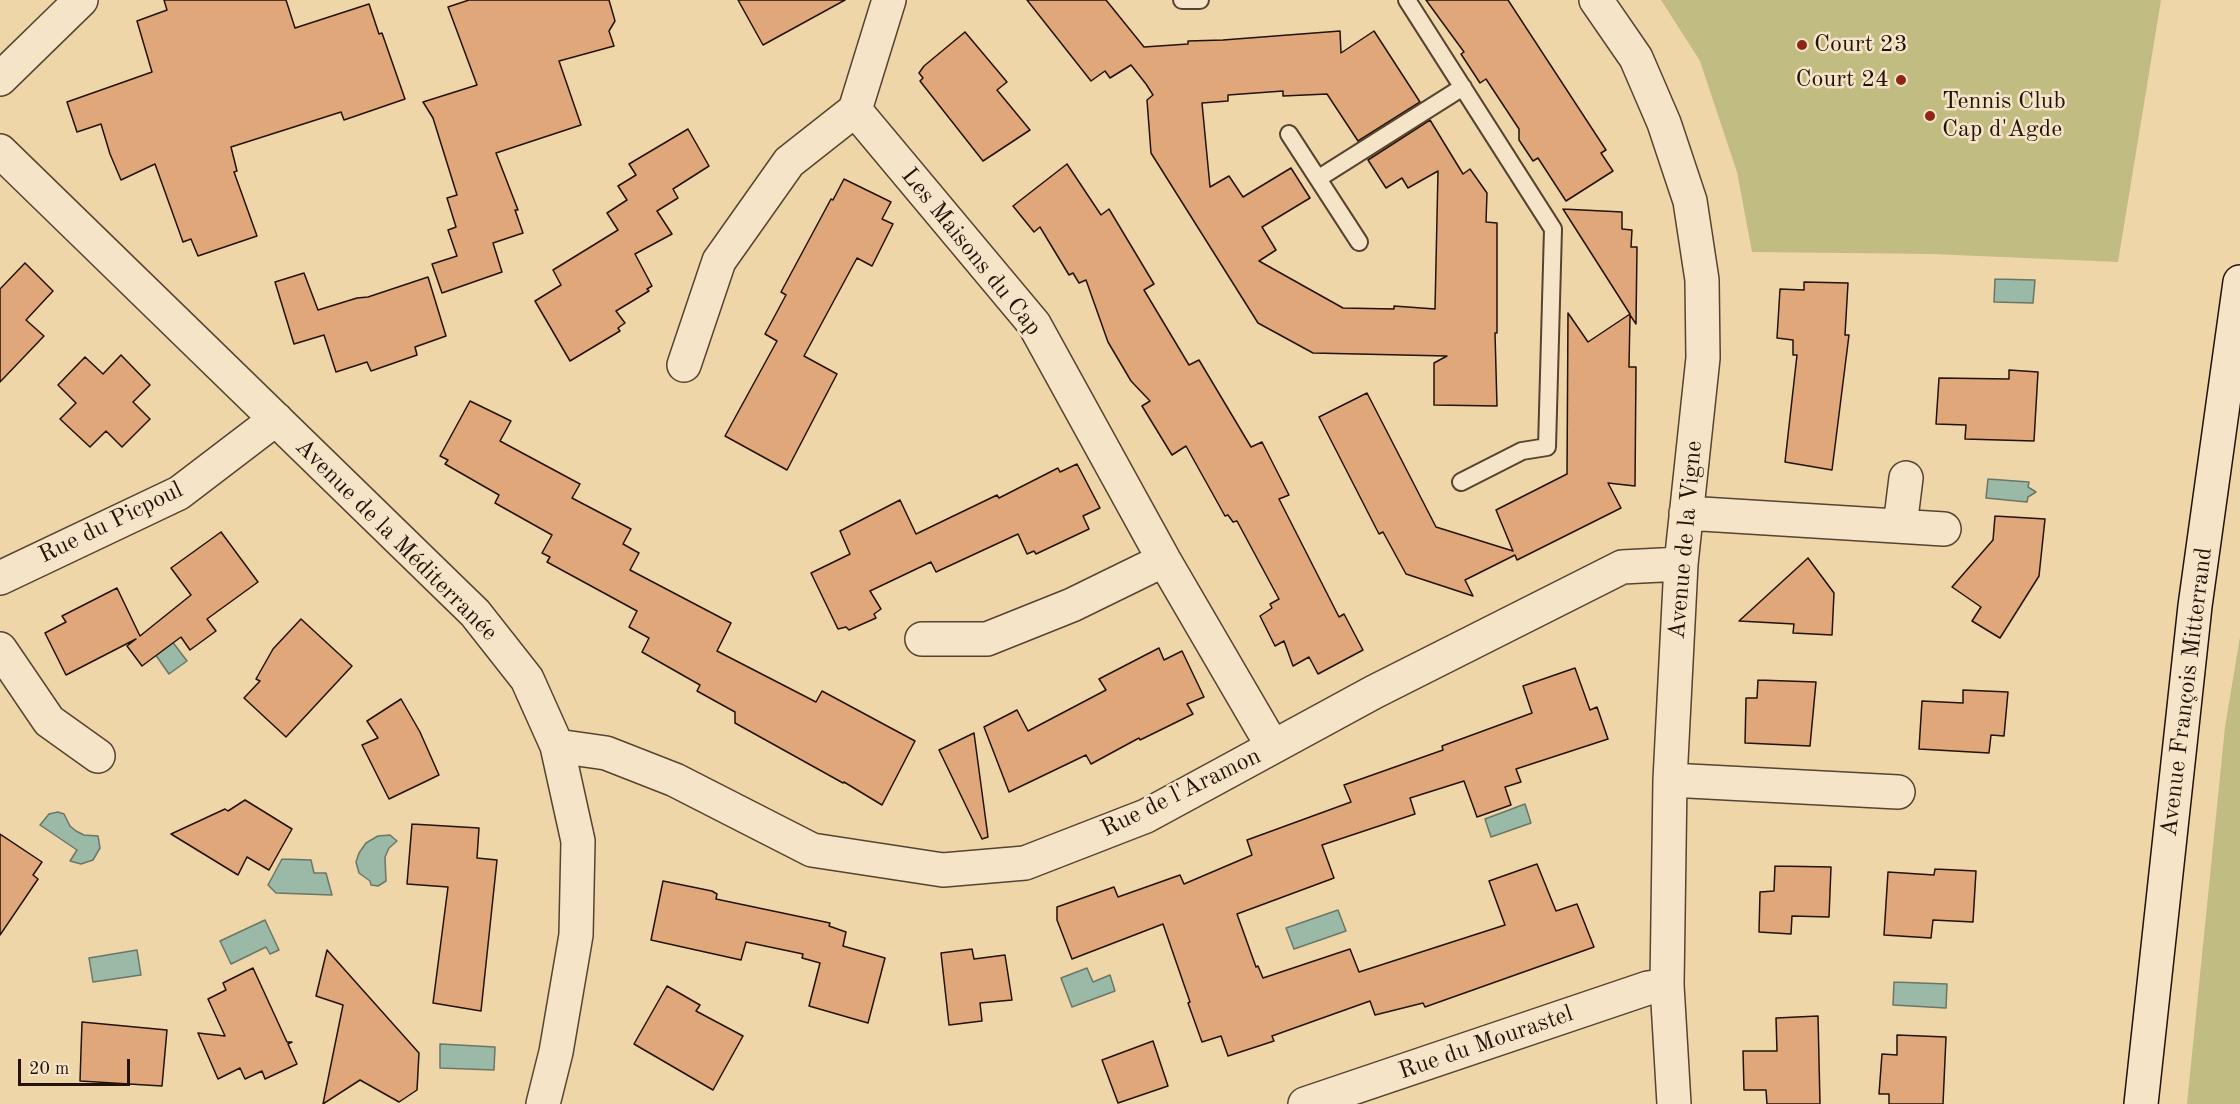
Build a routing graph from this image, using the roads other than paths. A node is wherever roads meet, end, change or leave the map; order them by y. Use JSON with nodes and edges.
{"nodes":[{"id":1,"x":81,"y":0,"type":"edge"},
{"id":2,"x":889,"y":0,"type":"edge"},
{"id":3,"x":1182,"y":0,"type":"edge"},
{"id":4,"x":1200,"y":0,"type":"edge"},
{"id":5,"x":1407,"y":0,"type":"edge"},
{"id":6,"x":1596,"y":0,"type":"edge"},
{"id":7,"x":0,"y":79,"type":"edge"},
{"id":8,"x":1463,"y":87,"type":"junction"},
{"id":9,"x":855,"y":110,"type":"junction"},
{"id":10,"x":1289,"y":134,"type":"dead end"},
{"id":11,"x":0,"y":151,"type":"edge"},
{"id":12,"x":1319,"y":178,"type":"junction"},
{"id":13,"x":1359,"y":242,"type":"dead end"},
{"id":14,"x":2240,"y":282,"type":"edge"},
{"id":15,"x":684,"y":365,"type":"dead end"},
{"id":16,"x":276,"y":419,"type":"junction"},
{"id":17,"x":1906,"y":478,"type":"dead end"},
{"id":18,"x":1461,"y":482,"type":"dead end"},
{"id":19,"x":1686,"y":513,"type":"junction"},
{"id":20,"x":1900,"y":526,"type":"junction"},
{"id":21,"x":1944,"y":529,"type":"dead end"},
{"id":22,"x":1164,"y":560,"type":"junction"},
{"id":23,"x":1681,"y":564,"type":"junction"},
{"id":24,"x":0,"y":578,"type":"edge"},
{"id":25,"x":922,"y":639,"type":"dead end"},
{"id":26,"x":0,"y":649,"type":"edge"},
{"id":27,"x":557,"y":746,"type":"junction"},
{"id":28,"x":1273,"y":747,"type":"junction"},
{"id":29,"x":98,"y":756,"type":"dead end"},
{"id":30,"x":1670,"y":780,"type":"junction"},
{"id":31,"x":1898,"y":792,"type":"dead end"},
{"id":32,"x":1667,"y":985,"type":"junction"},
{"id":33,"x":543,"y":1104,"type":"edge"},
{"id":34,"x":1305,"y":1104,"type":"edge"},
{"id":35,"x":1674,"y":1104,"type":"edge"},
{"id":36,"x":2141,"y":1104,"type":"edge"}],
"edges":[{"from":1,"to":7,"type":"street"},
{"from":2,"to":9,"type":"street"},
{"from":3,"to":4,"type":"lane"},
{"from":5,"to":8,"type":"lane"},
{"from":6,"to":19,"type":"street","name":"Avenue de la Vigne"},
{"from":8,"to":12,"type":"lane"},
{"from":8,"to":18,"type":"lane"},
{"from":9,"to":15,"type":"street"},
{"from":9,"to":22,"type":"street","name":"Les Maisons du Cap"},
{"from":10,"to":12,"type":"lane"},
{"from":11,"to":16,"type":"street","name":"Avenue de la Méditerranée"},
{"from":12,"to":13,"type":"lane"},
{"from":14,"to":36,"type":"street","name":"Avenue François Mitterrand"},
{"from":16,"to":24,"type":"street","name":"Rue du Picpoul"},
{"from":16,"to":27,"type":"street","name":"Avenue de la Méditerranée"},
{"from":17,"to":20,"type":"street"},
{"from":19,"to":20,"type":"street"},
{"from":19,"to":23,"type":"street","name":"Avenue de la Vigne"},
{"from":20,"to":21,"type":"street"},
{"from":22,"to":25,"type":"street"},
{"from":22,"to":28,"type":"street","name":"Les Maisons du Cap"},
{"from":23,"to":28,"type":"street","name":"Rue de l'Aramon"},
{"from":23,"to":30,"type":"street","name":"Avenue de la Vigne"},
{"from":26,"to":29,"type":"street"},
{"from":27,"to":28,"type":"street","name":"Rue de l'Aramon"},
{"from":27,"to":33,"type":"street","name":"Avenue de la Méditerranée"},
{"from":30,"to":31,"type":"street"},
{"from":30,"to":32,"type":"street","name":"Avenue de la Vigne"},
{"from":32,"to":34,"type":"street","name":"Rue du Mourastel"},
{"from":32,"to":35,"type":"street","name":"Avenue de la Vigne"}]}
